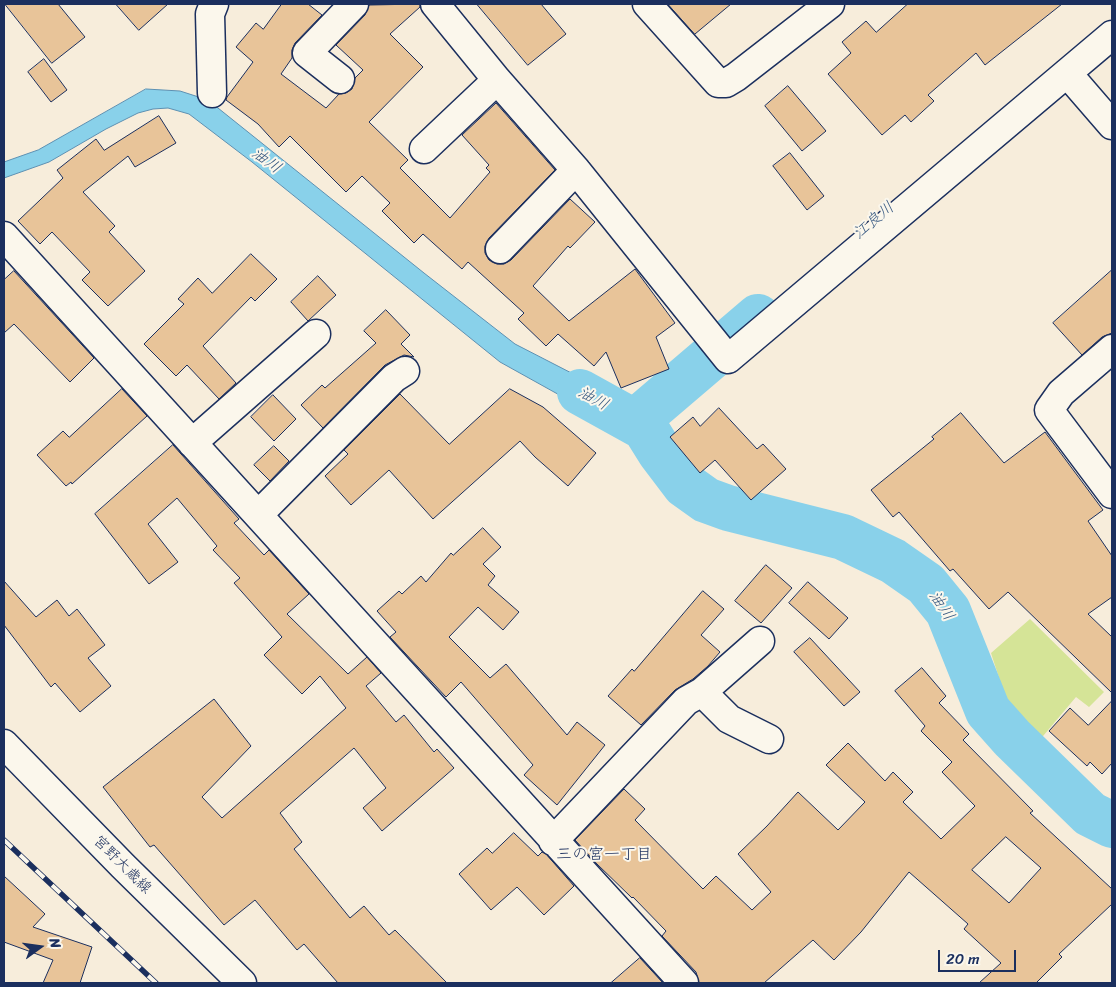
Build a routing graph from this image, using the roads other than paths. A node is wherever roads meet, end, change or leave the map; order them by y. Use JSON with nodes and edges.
{"nodes":[{"id":1,"x":214,"y":4,"type":"edge"},
{"id":2,"x":354,"y":4,"type":"edge"},
{"id":3,"x":435,"y":4,"type":"edge"},
{"id":4,"x":647,"y":4,"type":"edge"},
{"id":5,"x":830,"y":4,"type":"edge"},
{"id":6,"x":1112,"y":35,"type":"edge"},
{"id":7,"x":1068,"y":73,"type":"junction"},
{"id":8,"x":340,"y":79,"type":"dead end"},
{"id":9,"x":497,"y":80,"type":"junction"},
{"id":10,"x":212,"y":93,"type":"dead end"},
{"id":11,"x":1112,"y":125,"type":"edge"},
{"id":12,"x":424,"y":149,"type":"dead end"},
{"id":13,"x":576,"y":170,"type":"junction"},
{"id":14,"x":4,"y":236,"type":"edge"},
{"id":15,"x":500,"y":249,"type":"dead end"},
{"id":16,"x":316,"y":334,"type":"dead end"},
{"id":17,"x":1112,"y":349,"type":"edge"},
{"id":18,"x":405,"y":371,"type":"dead end"},
{"id":19,"x":192,"y":442,"type":"junction"},
{"id":20,"x":1112,"y":494,"type":"edge"},
{"id":21,"x":258,"y":515,"type":"junction"},
{"id":22,"x":760,"y":641,"type":"dead end"},
{"id":23,"x":702,"y":692,"type":"junction"},
{"id":24,"x":769,"y":739,"type":"dead end"},
{"id":25,"x":4,"y":744,"type":"edge"},
{"id":26,"x":553,"y":841,"type":"junction"},
{"id":27,"x":242,"y":983,"type":"edge"},
{"id":28,"x":684,"y":983,"type":"edge"}],
"edges":[{"from":1,"to":10,"type":"street"},
{"from":2,"to":8,"type":"street"},
{"from":3,"to":9,"type":"street"},
{"from":4,"to":5,"type":"street"},
{"from":6,"to":7,"type":"street"},
{"from":7,"to":11,"type":"street"},
{"from":7,"to":13,"type":"street"},
{"from":9,"to":12,"type":"street"},
{"from":9,"to":13,"type":"street"},
{"from":13,"to":15,"type":"street"},
{"from":14,"to":19,"type":"street"},
{"from":16,"to":19,"type":"street"},
{"from":17,"to":20,"type":"street"},
{"from":18,"to":21,"type":"street"},
{"from":19,"to":21,"type":"street"},
{"from":21,"to":26,"type":"street"},
{"from":22,"to":23,"type":"street"},
{"from":23,"to":24,"type":"street"},
{"from":23,"to":26,"type":"street"},
{"from":25,"to":27,"type":"street","name":"宮野大歳線"},
{"from":26,"to":28,"type":"street"}]}
